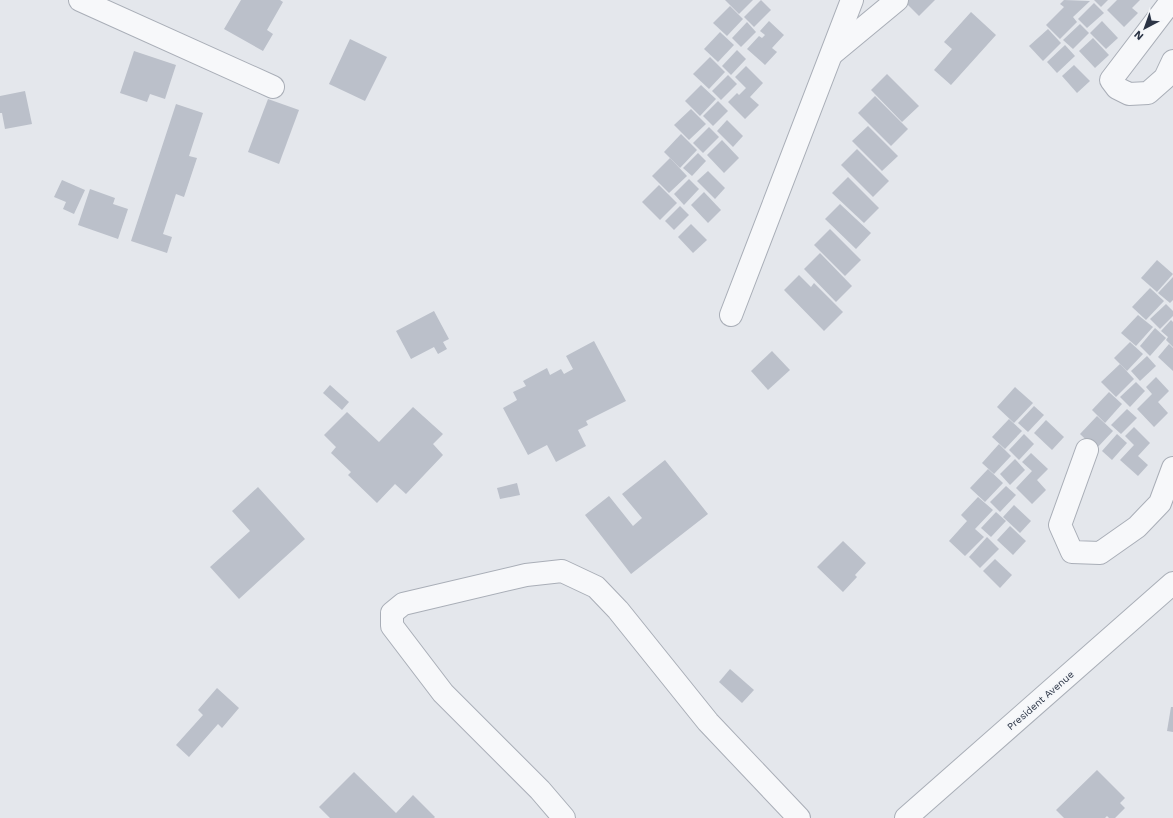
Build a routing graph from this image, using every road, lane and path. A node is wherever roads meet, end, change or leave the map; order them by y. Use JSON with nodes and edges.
{"nodes":[{"id":1,"x":80,"y":0,"type":"edge"},
{"id":2,"x":852,"y":0,"type":"edge"},
{"id":3,"x":897,"y":0,"type":"edge"},
{"id":4,"x":1172,"y":7,"type":"edge"},
{"id":5,"x":831,"y":56,"type":"junction"},
{"id":6,"x":1173,"y":61,"type":"edge"},
{"id":7,"x":274,"y":87,"type":"dead end"},
{"id":8,"x":731,"y":315,"type":"dead end"},
{"id":9,"x":1087,"y":450,"type":"dead end"},
{"id":10,"x":1173,"y":468,"type":"edge"},
{"id":11,"x":1173,"y":583,"type":"edge"},
{"id":12,"x":564,"y":818,"type":"edge"},
{"id":13,"x":799,"y":818,"type":"edge"},
{"id":14,"x":906,"y":818,"type":"edge"}],
"edges":[{"from":1,"to":7,"type":"street"},
{"from":2,"to":5,"type":"street"},
{"from":3,"to":5,"type":"street"},
{"from":4,"to":6,"type":"street"},
{"from":5,"to":8,"type":"street"},
{"from":9,"to":10,"type":"street"},
{"from":11,"to":14,"type":"street","name":"President Avenue"},
{"from":12,"to":13,"type":"street"}]}
